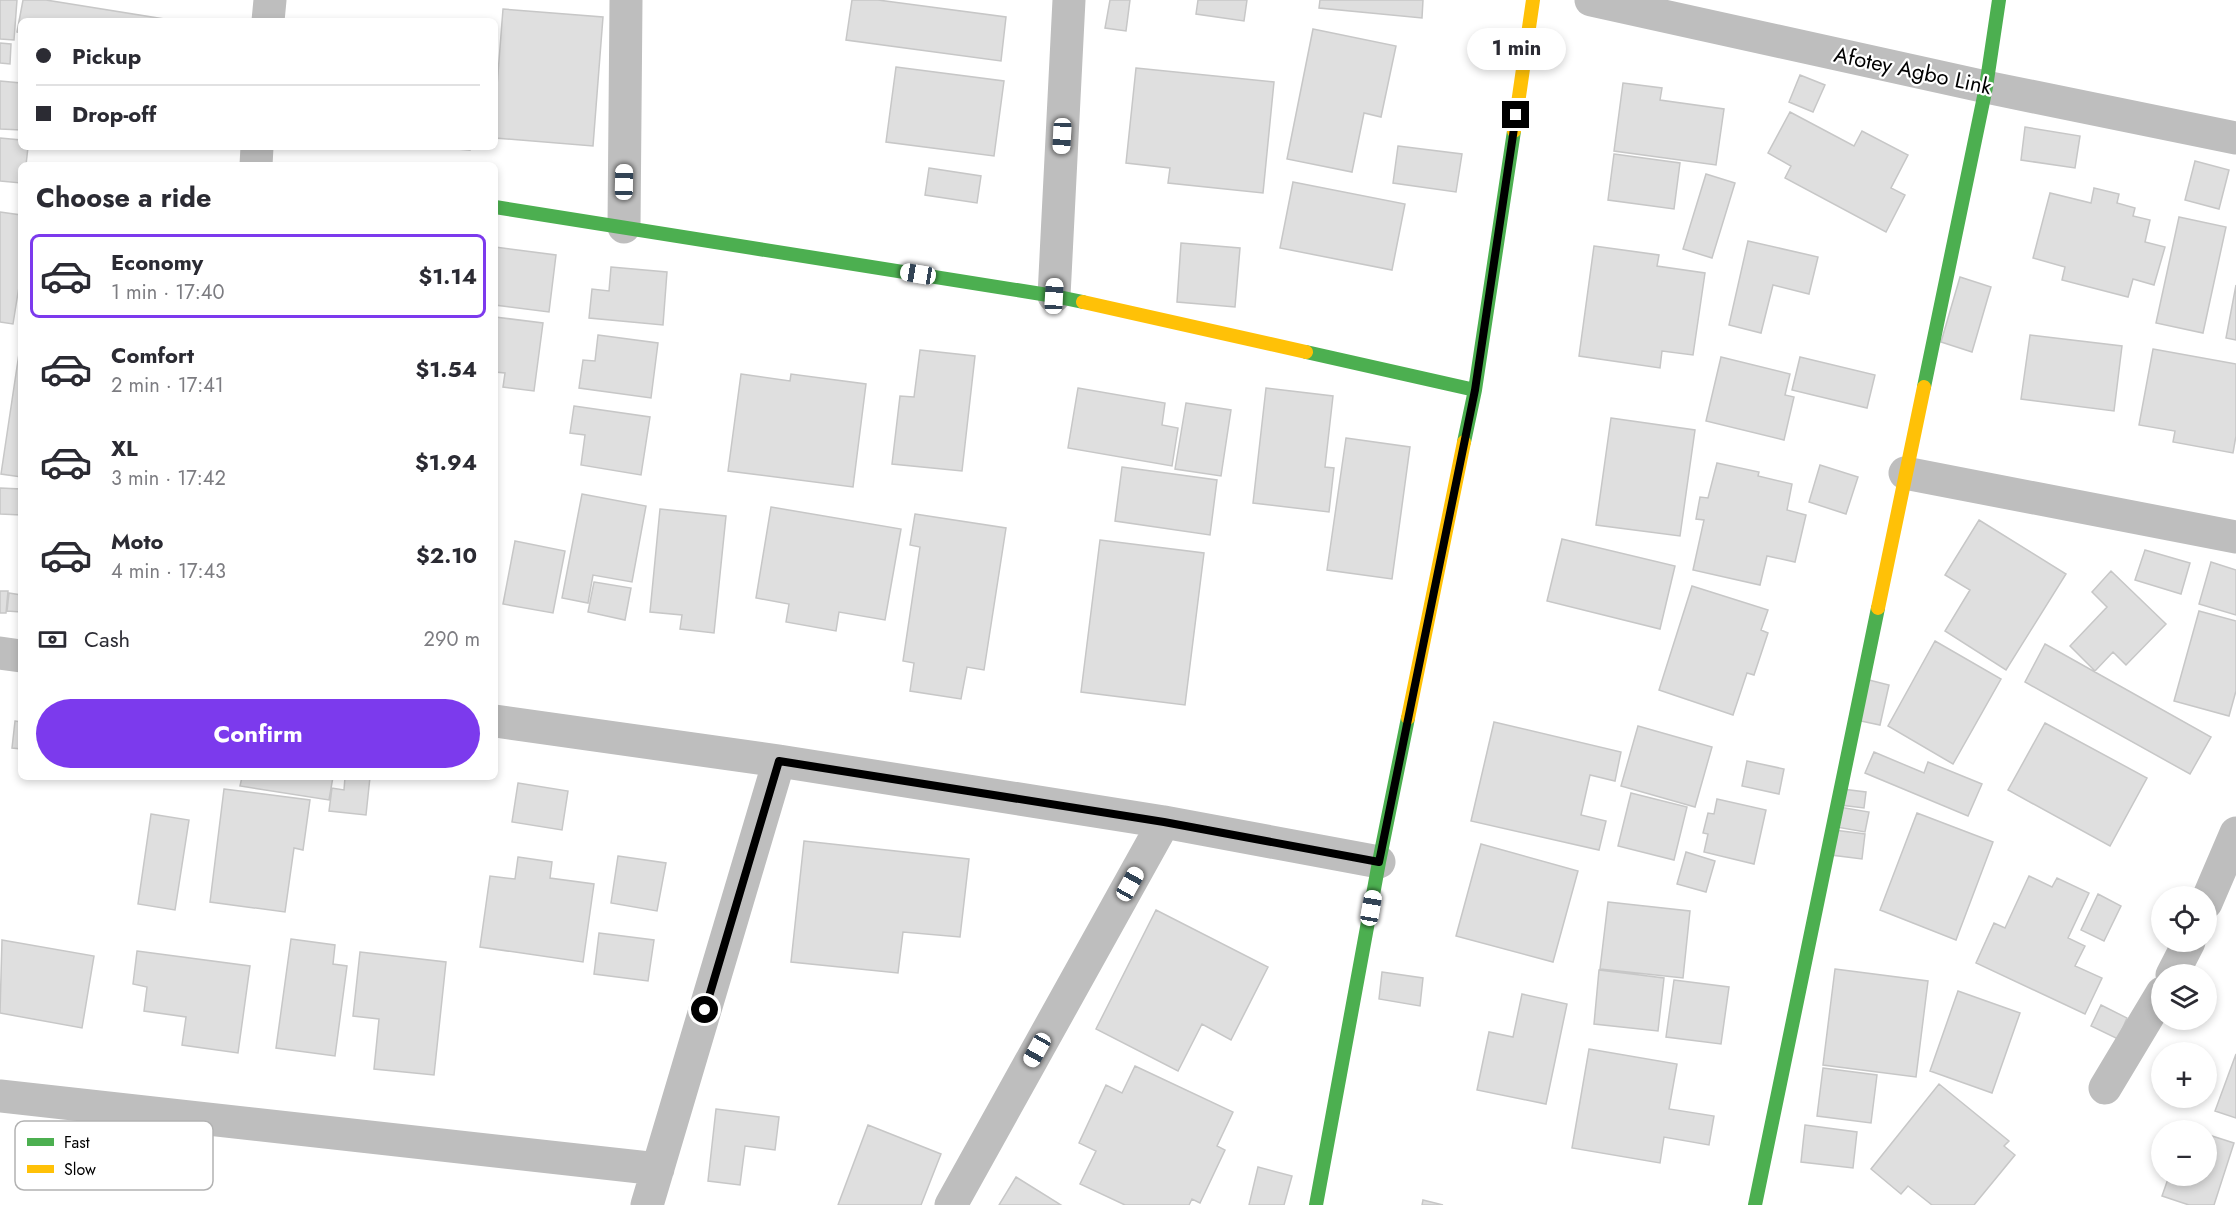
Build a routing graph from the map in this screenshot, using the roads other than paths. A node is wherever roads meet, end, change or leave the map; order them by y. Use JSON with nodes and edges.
{"nodes":[{"id":1,"x":270,"y":0,"type":"edge"},
{"id":2,"x":626,"y":0,"type":"edge"},
{"id":3,"x":1069,"y":0,"type":"edge"},
{"id":4,"x":1533,"y":0,"type":"edge"},
{"id":5,"x":1591,"y":0,"type":"edge"},
{"id":6,"x":1999,"y":0,"type":"edge"},
{"id":7,"x":268,"y":18,"type":"edge"},
{"id":8,"x":1986,"y":87,"type":"junction"},
{"id":9,"x":2236,"y":138,"type":"edge"},
{"id":10,"x":498,"y":207,"type":"edge"},
{"id":11,"x":624,"y":227,"type":"junction"},
{"id":12,"x":1054,"y":296,"type":"junction"},
{"id":13,"x":1475,"y":390,"type":"junction"},
{"id":14,"x":1905,"y":473,"type":"junction"},
{"id":15,"x":2236,"y":537,"type":"edge"},
{"id":16,"x":0,"y":653,"type":"edge"},
{"id":17,"x":18,"y":656,"type":"edge"},
{"id":18,"x":498,"y":721,"type":"edge"},
{"id":19,"x":779,"y":761,"type":"junction"},
{"id":20,"x":1164,"y":822,"type":"junction"},
{"id":21,"x":2236,"y":833,"type":"edge"},
{"id":22,"x":1379,"y":862,"type":"junction"},
{"id":23,"x":2213,"y":886,"type":"edge"},
{"id":24,"x":2151,"y":1011,"type":"edge"},
{"id":25,"x":2105,"y":1088,"type":"dead end"},
{"id":26,"x":0,"y":1096,"type":"edge"},
{"id":27,"x":657,"y":1169,"type":"junction"},
{"id":28,"x":647,"y":1205,"type":"edge"},
{"id":29,"x":951,"y":1205,"type":"edge"},
{"id":30,"x":1316,"y":1205,"type":"edge"},
{"id":31,"x":1755,"y":1205,"type":"edge"}],
"edges":[{"from":1,"to":7,"type":"street"},
{"from":2,"to":11,"type":"street"},
{"from":3,"to":12,"type":"street"},
{"from":4,"to":13,"type":"street"},
{"from":5,"to":8,"type":"street","name":"Afotey Agbo Link"},
{"from":6,"to":8,"type":"street"},
{"from":8,"to":9,"type":"street","name":"Afotey Agbo Link"},
{"from":8,"to":14,"type":"street"},
{"from":10,"to":11,"type":"street"},
{"from":11,"to":12,"type":"street"},
{"from":12,"to":13,"type":"street"},
{"from":13,"to":22,"type":"street"},
{"from":14,"to":15,"type":"street"},
{"from":14,"to":31,"type":"street"},
{"from":16,"to":17,"type":"street"},
{"from":18,"to":19,"type":"street"},
{"from":19,"to":20,"type":"street"},
{"from":19,"to":27,"type":"street"},
{"from":20,"to":22,"type":"street"},
{"from":20,"to":29,"type":"street"},
{"from":21,"to":23,"type":"street"},
{"from":22,"to":30,"type":"street"},
{"from":24,"to":25,"type":"street"},
{"from":26,"to":27,"type":"street"},
{"from":27,"to":28,"type":"street"}]}
